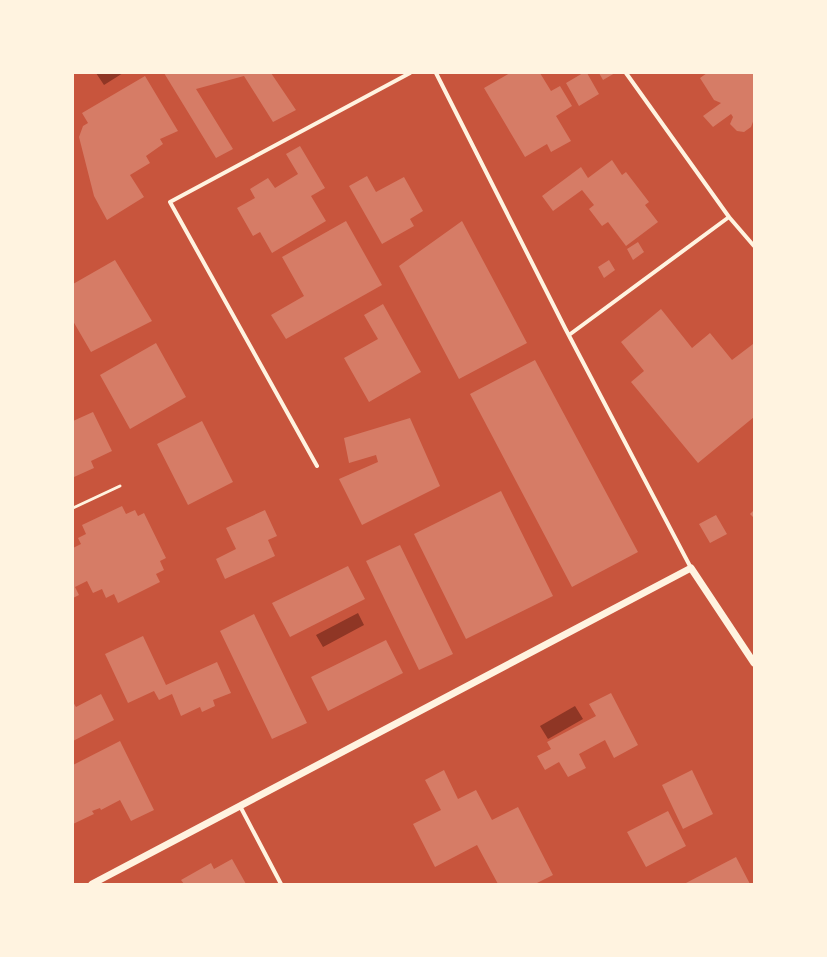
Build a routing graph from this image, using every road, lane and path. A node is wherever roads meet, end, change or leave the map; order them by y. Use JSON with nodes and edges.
{"nodes":[{"id":1,"x":410,"y":73,"type":"edge"},
{"id":2,"x":436,"y":73,"type":"edge"},
{"id":3,"x":626,"y":73,"type":"edge"},
{"id":4,"x":729,"y":217,"type":"junction"},
{"id":5,"x":754,"y":246,"type":"edge"},
{"id":6,"x":569,"y":335,"type":"junction"},
{"id":7,"x":317,"y":466,"type":"dead end"},
{"id":8,"x":120,"y":486,"type":"dead end"},
{"id":9,"x":73,"y":508,"type":"edge"},
{"id":10,"x":691,"y":568,"type":"junction"},
{"id":11,"x":754,"y":663,"type":"edge"},
{"id":12,"x":240,"y":806,"type":"junction"},
{"id":13,"x":92,"y":884,"type":"edge"},
{"id":14,"x":281,"y":884,"type":"edge"}],
"edges":[{"from":1,"to":7,"type":"street"},
{"from":2,"to":6,"type":"street"},
{"from":3,"to":4,"type":"street"},
{"from":4,"to":5,"type":"street"},
{"from":4,"to":6,"type":"street"},
{"from":6,"to":10,"type":"street"},
{"from":8,"to":9,"type":"lane"},
{"from":10,"to":11,"type":"street"},
{"from":10,"to":12,"type":"street"},
{"from":12,"to":13,"type":"street"},
{"from":12,"to":14,"type":"street"}]}
